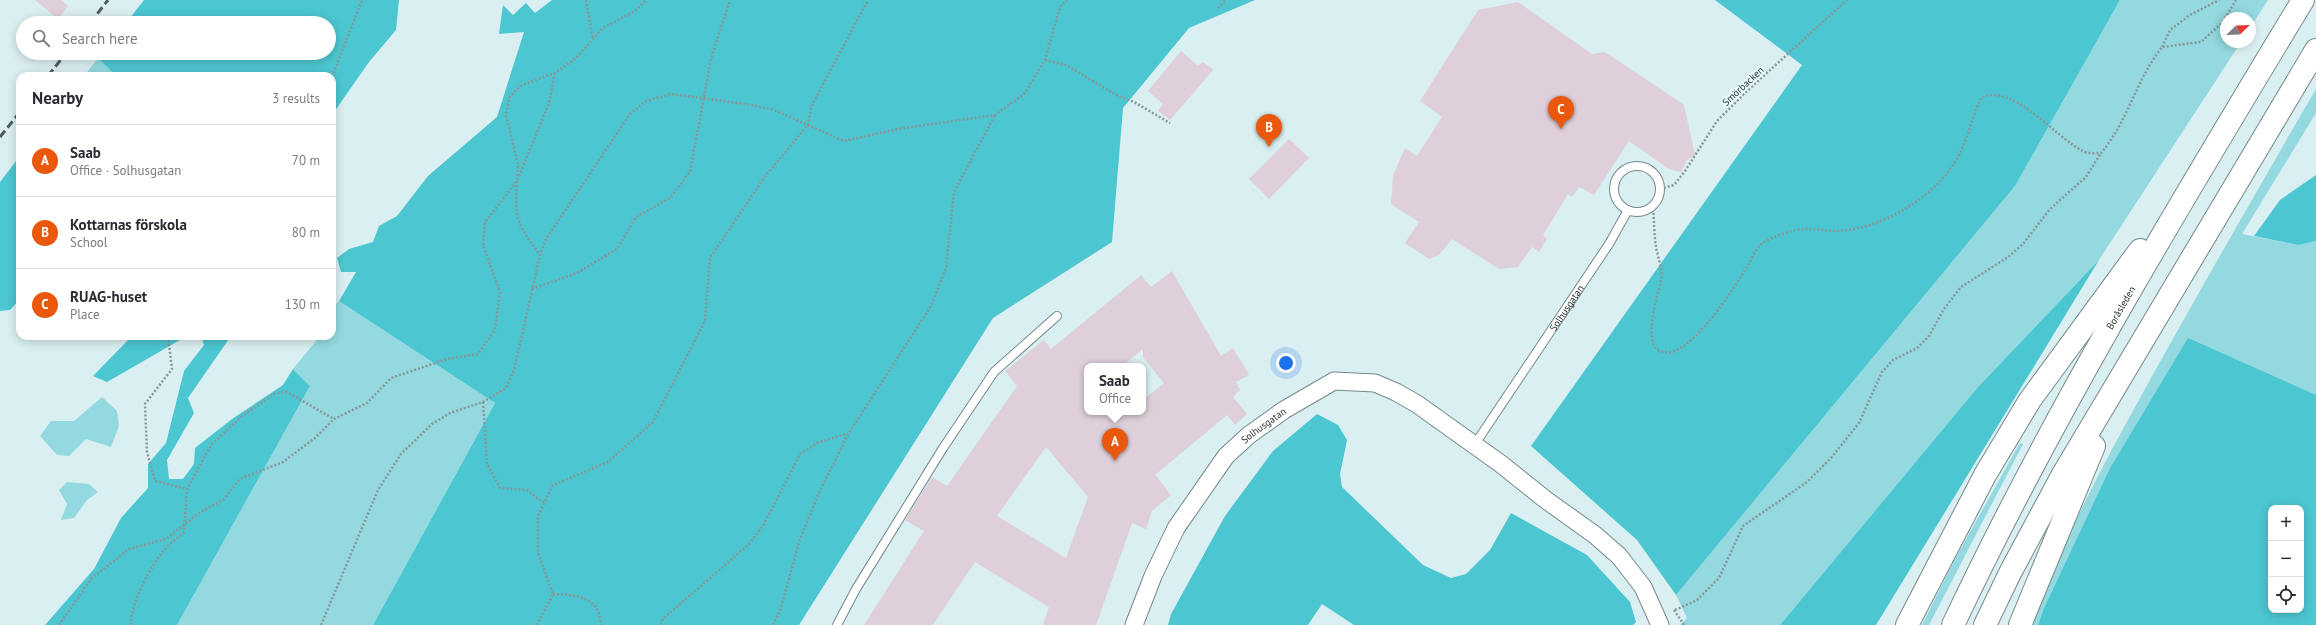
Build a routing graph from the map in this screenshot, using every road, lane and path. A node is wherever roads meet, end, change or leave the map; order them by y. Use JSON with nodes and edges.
{"nodes":[{"id":1,"x":362,"y":0,"type":"edge"},
{"id":2,"x":586,"y":0,"type":"edge"},
{"id":3,"x":646,"y":0,"type":"edge"},
{"id":4,"x":730,"y":0,"type":"edge"},
{"id":5,"x":868,"y":0,"type":"edge"},
{"id":6,"x":1067,"y":0,"type":"edge"},
{"id":7,"x":1226,"y":0,"type":"edge"},
{"id":8,"x":1847,"y":0,"type":"edge"},
{"id":9,"x":2218,"y":0,"type":"edge"},
{"id":10,"x":2236,"y":0,"type":"edge"},
{"id":11,"x":2303,"y":0,"type":"edge"},
{"id":12,"x":1218,"y":8,"type":"dead end"},
{"id":13,"x":593,"y":40,"type":"junction"},
{"id":14,"x":2162,"y":47,"type":"junction"},
{"id":15,"x":2316,"y":50,"type":"edge"},
{"id":16,"x":1045,"y":60,"type":"junction"},
{"id":17,"x":334,"y":72,"type":"edge"},
{"id":18,"x":555,"y":73,"type":"junction"},
{"id":19,"x":704,"y":98,"type":"junction"},
{"id":20,"x":995,"y":114,"type":"junction"},
{"id":21,"x":1170,"y":123,"type":"dead end"},
{"id":22,"x":808,"y":125,"type":"junction"},
{"id":23,"x":2101,"y":153,"type":"junction"},
{"id":24,"x":517,"y":181,"type":"junction"},
{"id":25,"x":2192,"y":183,"type":"junction"},
{"id":26,"x":1660,"y":189,"type":"junction"},
{"id":27,"x":1653,"y":205,"type":"junction"},
{"id":28,"x":1628,"y":210,"type":"junction"},
{"id":29,"x":540,"y":255,"type":"junction"},
{"id":30,"x":532,"y":289,"type":"junction"},
{"id":31,"x":1057,"y":316,"type":"dead end"},
{"id":32,"x":168,"y":340,"type":"edge"},
{"id":33,"x":2132,"y":359,"type":"junction"},
{"id":34,"x":484,"y":402,"type":"junction"},
{"id":35,"x":334,"y":419,"type":"junction"},
{"id":36,"x":848,"y":432,"type":"junction"},
{"id":37,"x":1474,"y":444,"type":"junction"},
{"id":38,"x":187,"y":489,"type":"junction"},
{"id":39,"x":544,"y":503,"type":"junction"},
{"id":40,"x":184,"y":524,"type":"junction"},
{"id":41,"x":553,"y":594,"type":"junction"},
{"id":42,"x":1674,"y":610,"type":"dead end"},
{"id":43,"x":59,"y":625,"type":"edge"},
{"id":44,"x":131,"y":625,"type":"edge"},
{"id":45,"x":321,"y":625,"type":"edge"},
{"id":46,"x":537,"y":625,"type":"edge"},
{"id":47,"x":601,"y":625,"type":"edge"},
{"id":48,"x":660,"y":625,"type":"edge"},
{"id":49,"x":773,"y":625,"type":"edge"},
{"id":50,"x":838,"y":625,"type":"edge"},
{"id":51,"x":1134,"y":625,"type":"edge"},
{"id":52,"x":1660,"y":625,"type":"edge"},
{"id":53,"x":1907,"y":625,"type":"edge"},
{"id":54,"x":1953,"y":625,"type":"edge"},
{"id":55,"x":1985,"y":625,"type":"edge"},
{"id":56,"x":2020,"y":625,"type":"edge"}],
"edges":[{"from":1,"to":17,"type":"path"},
{"from":2,"to":13,"type":"path"},
{"from":3,"to":13,"type":"path"},
{"from":4,"to":19,"type":"path"},
{"from":5,"to":22,"type":"path"},
{"from":6,"to":16,"type":"path"},
{"from":7,"to":12,"type":"path"},
{"from":8,"to":26,"type":"path","name":"Smörbacken"},
{"from":9,"to":14,"type":"path"},
{"from":10,"to":14,"type":"path"},
{"from":11,"to":25,"type":"highway","name":"Boråsleden"},
{"from":13,"to":18,"type":"path"},
{"from":14,"to":23,"type":"path"},
{"from":15,"to":33,"type":"highway"},
{"from":16,"to":20,"type":"path"},
{"from":16,"to":21,"type":"path"},
{"from":18,"to":24,"type":"path"},
{"from":18,"to":24,"type":"path"},
{"from":19,"to":22,"type":"path"},
{"from":19,"to":29,"type":"path"},
{"from":19,"to":30,"type":"path"},
{"from":20,"to":22,"type":"path"},
{"from":20,"to":36,"type":"path"},
{"from":22,"to":39,"type":"path"},
{"from":23,"to":27,"type":"path"},
{"from":23,"to":42,"type":"path"},
{"from":24,"to":29,"type":"path"},
{"from":24,"to":35,"type":"path"},
{"from":25,"to":53,"type":"highway"},
{"from":25,"to":54,"type":"highway","name":"Boråsleden"},
{"from":26,"to":27,"type":"lane"},
{"from":26,"to":28,"type":"lane"},
{"from":27,"to":28,"type":"lane"},
{"from":28,"to":37,"type":"lane","name":"Solhusgatan"},
{"from":29,"to":30,"type":"path"},
{"from":30,"to":34,"type":"path"},
{"from":31,"to":50,"type":"lane"},
{"from":32,"to":38,"type":"path"},
{"from":33,"to":55,"type":"highway"},
{"from":33,"to":56,"type":"highway"},
{"from":34,"to":39,"type":"path"},
{"from":34,"to":45,"type":"path"},
{"from":35,"to":38,"type":"path"},
{"from":35,"to":40,"type":"path"},
{"from":36,"to":48,"type":"path"},
{"from":36,"to":49,"type":"path"},
{"from":37,"to":51,"type":"street","name":"Solhusgatan"},
{"from":37,"to":52,"type":"street","name":"Solhusgatan"},
{"from":38,"to":40,"type":"path"},
{"from":39,"to":41,"type":"path"},
{"from":40,"to":43,"type":"path"},
{"from":40,"to":44,"type":"path"},
{"from":41,"to":46,"type":"path"},
{"from":41,"to":47,"type":"path"}]}
